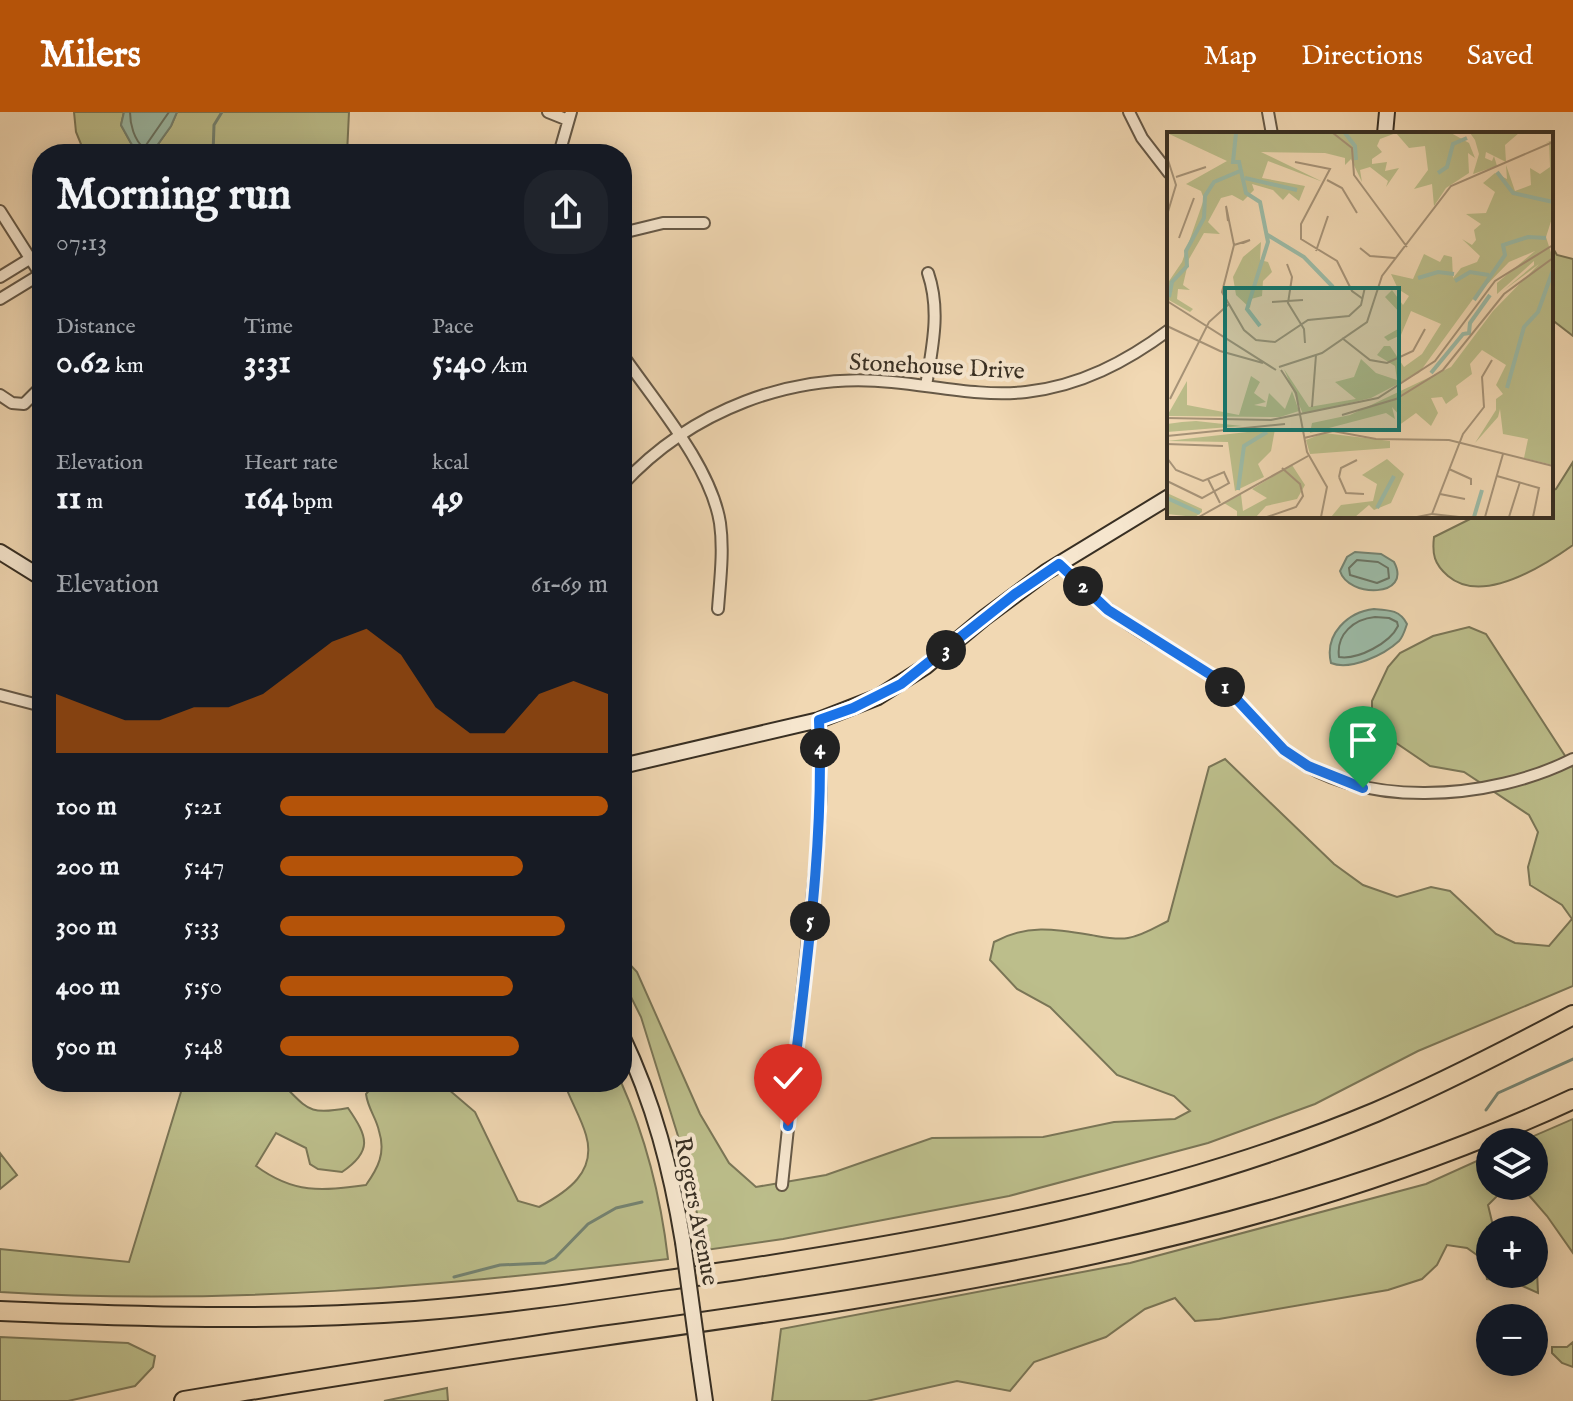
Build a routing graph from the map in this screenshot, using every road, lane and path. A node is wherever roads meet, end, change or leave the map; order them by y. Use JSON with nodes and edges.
{"nodes":[{"id":1,"x":548,"y":112,"type":"edge"},
{"id":2,"x":1129,"y":112,"type":"edge"},
{"id":3,"x":1268,"y":112,"type":"edge"},
{"id":4,"x":1387,"y":112,"type":"edge"},
{"id":5,"x":569,"y":116,"type":"edge"},
{"id":6,"x":1272,"y":132,"type":"edge"},
{"id":7,"x":1385,"y":132,"type":"edge"},
{"id":8,"x":562,"y":144,"type":"edge"},
{"id":9,"x":1167,"y":170,"type":"edge"},
{"id":10,"x":0,"y":211,"type":"edge"},
{"id":11,"x":704,"y":223,"type":"dead end"},
{"id":12,"x":632,"y":231,"type":"edge"},
{"id":13,"x":31,"y":258,"type":"joint"},
{"id":14,"x":928,"y":273,"type":"dead end"},
{"id":15,"x":0,"y":277,"type":"edge"},
{"id":16,"x":32,"y":281,"type":"edge"},
{"id":17,"x":0,"y":299,"type":"edge"},
{"id":18,"x":1167,"y":331,"type":"edge"},
{"id":19,"x":632,"y":368,"type":"edge"},
{"id":20,"x":926,"y":386,"type":"junction"},
{"id":21,"x":0,"y":395,"type":"edge"},
{"id":22,"x":32,"y":396,"type":"edge"},
{"id":23,"x":679,"y":436,"type":"junction"},
{"id":24,"x":632,"y":475,"type":"edge"},
{"id":25,"x":1167,"y":498,"type":"edge"},
{"id":26,"x":0,"y":552,"type":"edge"},
{"id":27,"x":1059,"y":564,"type":"junction"},
{"id":28,"x":32,"y":572,"type":"edge"},
{"id":29,"x":718,"y":609,"type":"dead end"},
{"id":30,"x":0,"y":695,"type":"edge"},
{"id":31,"x":32,"y":703,"type":"edge"},
{"id":32,"x":819,"y":720,"type":"junction"},
{"id":33,"x":1573,"y":759,"type":"edge"},
{"id":34,"x":632,"y":764,"type":"edge"},
{"id":35,"x":1573,"y":1015,"type":"edge"},
{"id":36,"x":632,"y":1060,"type":"edge"},
{"id":37,"x":1573,"y":1099,"type":"edge"},
{"id":38,"x":782,"y":1185,"type":"dead end"},
{"id":39,"x":0,"y":1311,"type":"edge"},
{"id":40,"x":184,"y":1401,"type":"edge"},
{"id":41,"x":705,"y":1401,"type":"edge"}],
"edges":[{"from":1,"to":5,"type":"street"},
{"from":2,"to":9,"type":"street"},
{"from":3,"to":6,"type":"street"},
{"from":4,"to":7,"type":"street"},
{"from":5,"to":8,"type":"street"},
{"from":10,"to":13,"type":"street"},
{"from":11,"to":12,"type":"street"},
{"from":13,"to":15,"type":"street"},
{"from":14,"to":20,"type":"street"},
{"from":16,"to":17,"type":"street"},
{"from":18,"to":20,"type":"street","name":"Stonehouse Drive"},
{"from":19,"to":23,"type":"street"},
{"from":20,"to":23,"type":"street","name":"Stonehouse Drive"},
{"from":21,"to":22,"type":"street"},
{"from":23,"to":24,"type":"street","name":"Stonehouse Drive"},
{"from":23,"to":29,"type":"street"},
{"from":25,"to":27,"type":"street"},
{"from":26,"to":28,"type":"street"},
{"from":27,"to":32,"type":"street"},
{"from":27,"to":33,"type":"street"},
{"from":30,"to":31,"type":"street"},
{"from":32,"to":34,"type":"street"},
{"from":32,"to":38,"type":"street"},
{"from":35,"to":39,"type":"highway"},
{"from":36,"to":41,"type":"street","name":"Rogers Avenue","bridge":true},
{"from":37,"to":40,"type":"highway"}]}
